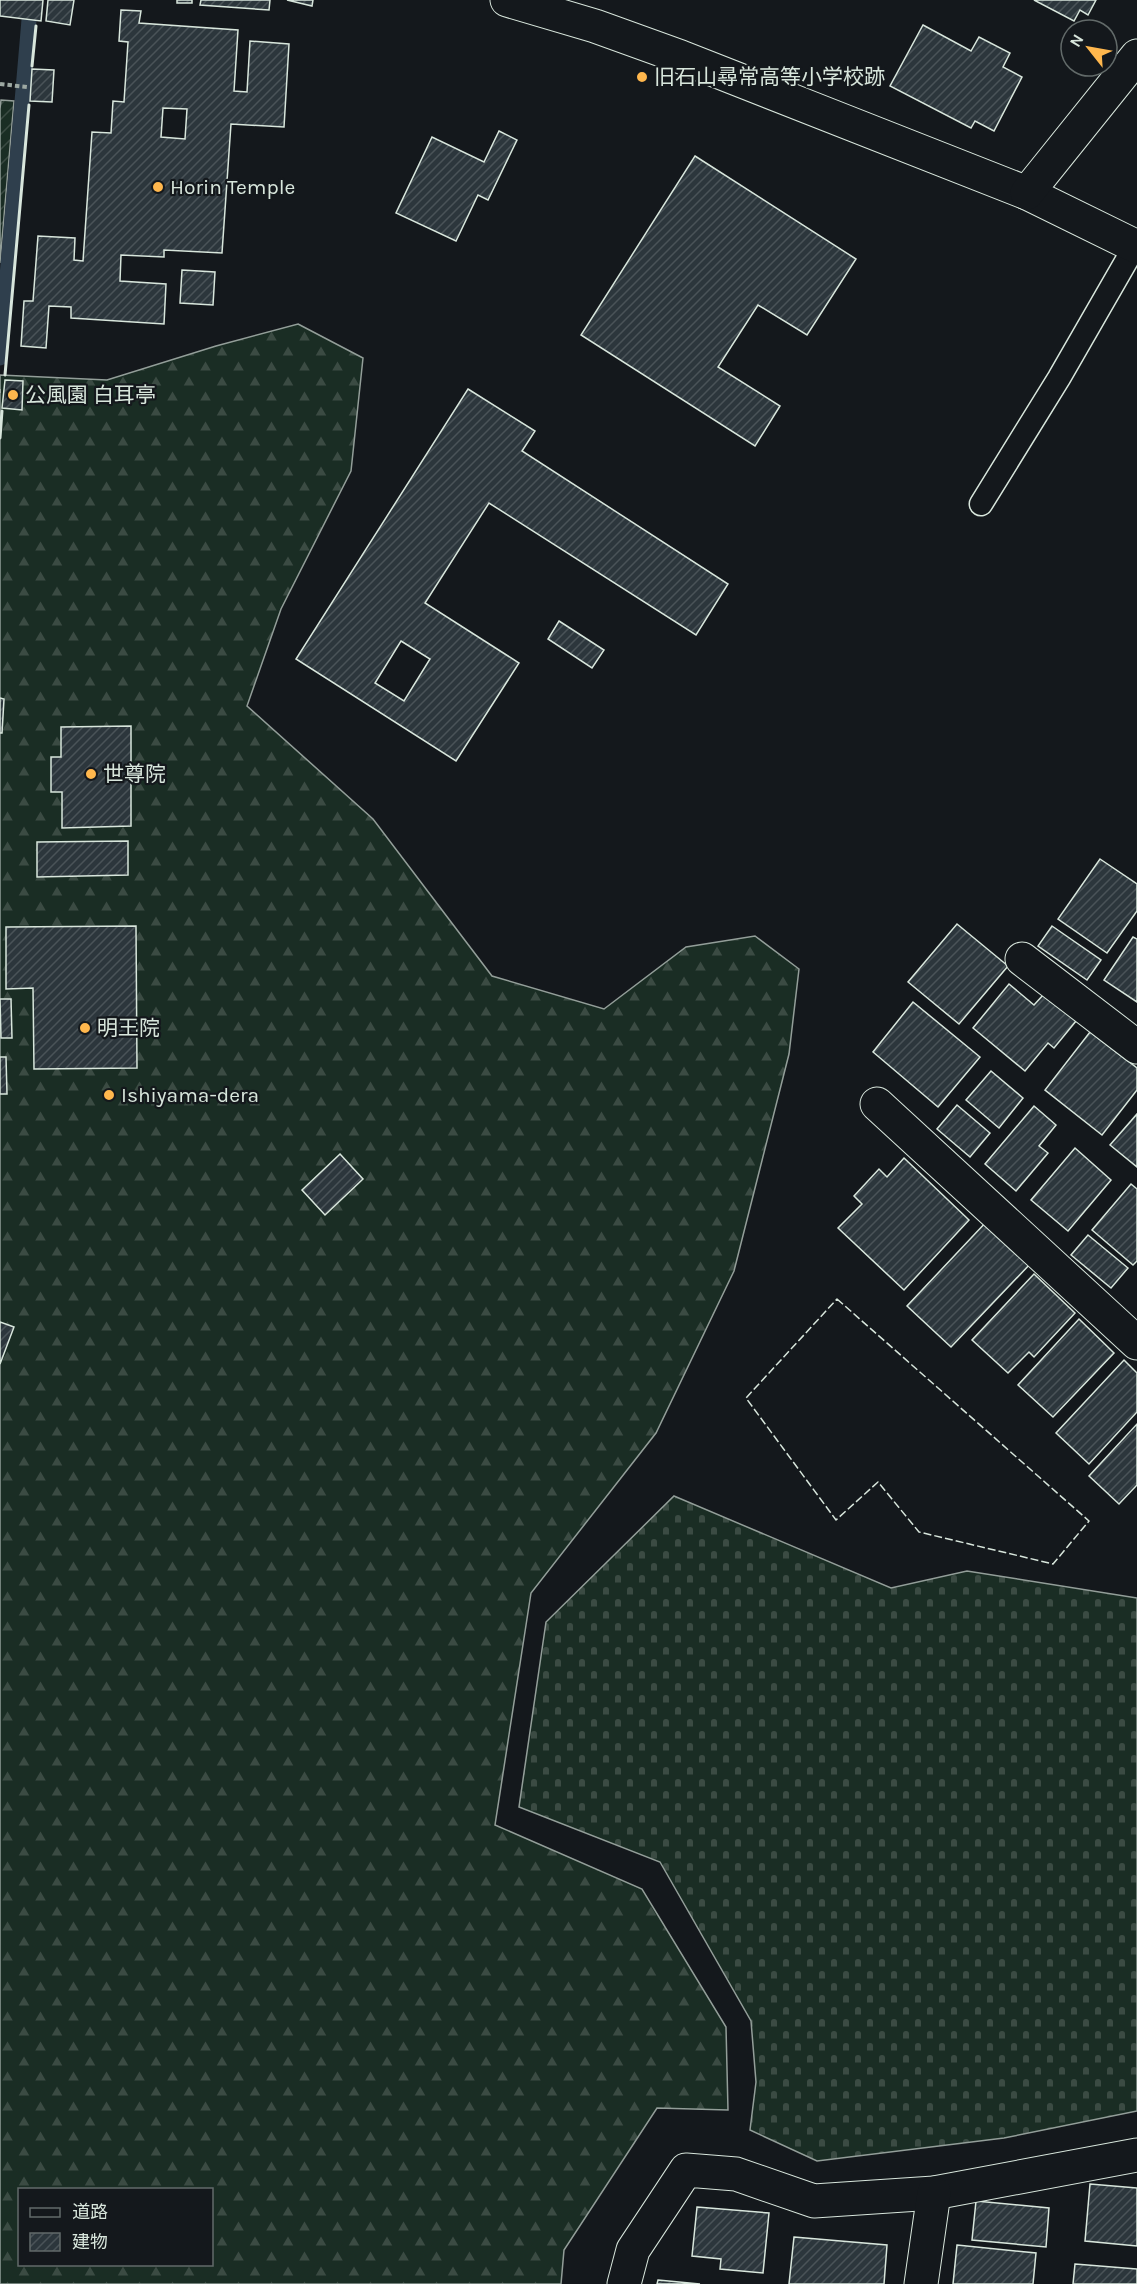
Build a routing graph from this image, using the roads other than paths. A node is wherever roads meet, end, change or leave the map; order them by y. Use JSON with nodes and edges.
{"nodes":[{"id":1,"x":507,"y":0,"type":"edge"},
{"id":2,"x":1137,"y":56,"type":"edge"},
{"id":3,"x":1027,"y":193,"type":"junction"},
{"id":4,"x":1136,"y":246,"type":"edge"},
{"id":5,"x":981,"y":504,"type":"dead end"},
{"id":6,"x":1023,"y":959,"type":"dead end"},
{"id":7,"x":1137,"y":1047,"type":"edge"},
{"id":8,"x":877,"y":1104,"type":"dead end"},
{"id":9,"x":1137,"y":1343,"type":"edge"},
{"id":10,"x":1137,"y":2155,"type":"edge"},
{"id":11,"x":934,"y":2193,"type":"junction"},
{"id":12,"x":624,"y":2284,"type":"edge"},
{"id":13,"x":921,"y":2284,"type":"edge"}],
"edges":[{"from":1,"to":3,"type":"street"},
{"from":2,"to":3,"type":"street"},
{"from":3,"to":4,"type":"street"},
{"from":4,"to":5,"type":"lane"},
{"from":6,"to":7,"type":"street"},
{"from":8,"to":9,"type":"street"},
{"from":10,"to":11,"type":"street"},
{"from":11,"to":12,"type":"street"},
{"from":11,"to":13,"type":"street"}]}
